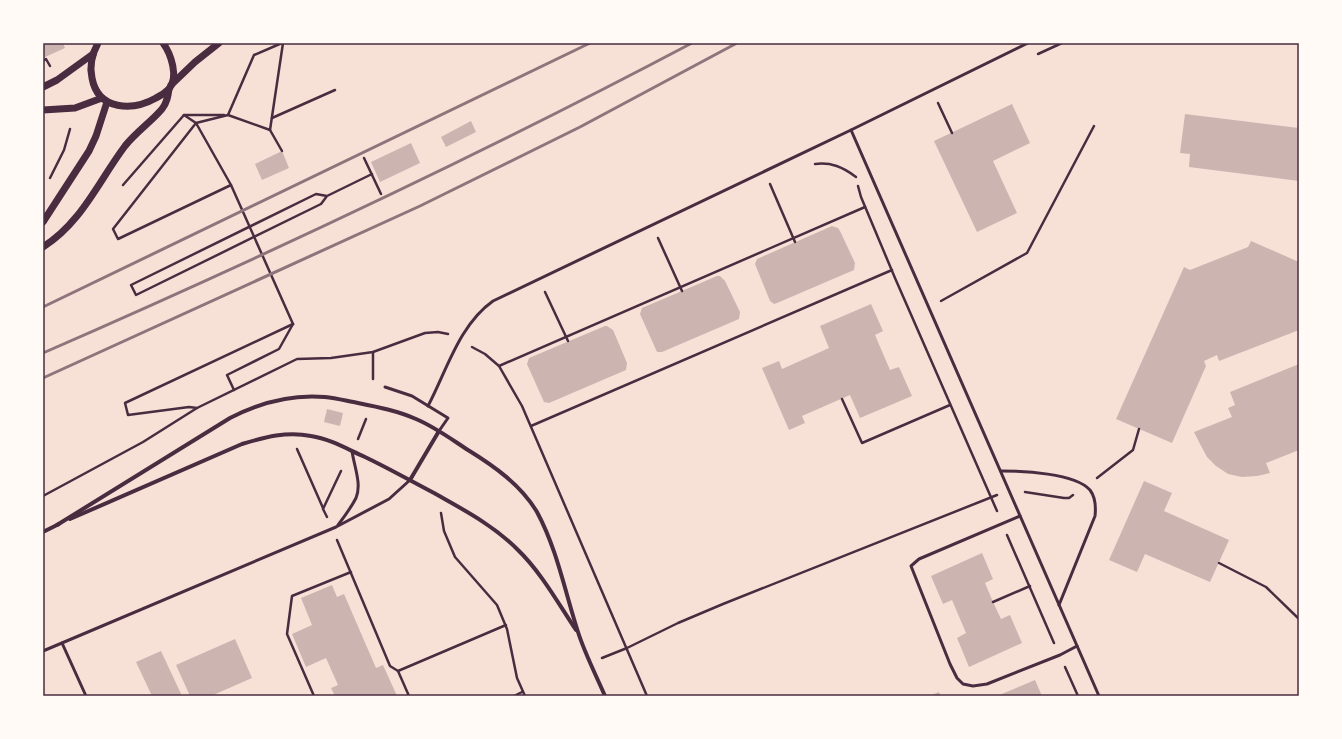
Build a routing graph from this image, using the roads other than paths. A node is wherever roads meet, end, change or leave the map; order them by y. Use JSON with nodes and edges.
{"nodes":[{"id":1,"x":98,"y":43,"type":"edge"},
{"id":2,"x":163,"y":43,"type":"edge"},
{"id":3,"x":219,"y":43,"type":"edge"},
{"id":4,"x":1028,"y":43,"type":"edge"},
{"id":5,"x":94,"y":49,"type":"edge"},
{"id":6,"x":43,"y":87,"type":"edge"},
{"id":7,"x":170,"y":88,"type":"junction"},
{"id":8,"x":105,"y":100,"type":"junction"},
{"id":9,"x":43,"y":110,"type":"edge"},
{"id":10,"x":851,"y":130,"type":"junction"},
{"id":11,"x":43,"y":222,"type":"edge"},
{"id":12,"x":43,"y":247,"type":"edge"},
{"id":13,"x":385,"y":387,"type":"dead end"},
{"id":14,"x":428,"y":406,"type":"junction"},
{"id":15,"x":439,"y":431,"type":"junction"},
{"id":16,"x":352,"y":451,"type":"junction"},
{"id":17,"x":1001,"y":471,"type":"junction"},
{"id":18,"x":410,"y":480,"type":"junction"},
{"id":19,"x":1020,"y":516,"type":"junction"},
{"id":20,"x":58,"y":525,"type":"junction"},
{"id":21,"x":336,"y":527,"type":"junction"},
{"id":22,"x":43,"y":532,"type":"edge"},
{"id":23,"x":1060,"y":605,"type":"junction"},
{"id":24,"x":578,"y":634,"type":"junction"},
{"id":25,"x":62,"y":643,"type":"junction"},
{"id":26,"x":1077,"y":646,"type":"junction"},
{"id":27,"x":43,"y":651,"type":"edge"},
{"id":28,"x":86,"y":696,"type":"edge"},
{"id":29,"x":605,"y":696,"type":"edge"},
{"id":30,"x":1099,"y":696,"type":"edge"}],
"edges":[{"from":1,"to":5,"type":"street"},
{"from":2,"to":7,"type":"street"},
{"from":3,"to":7,"type":"street"},
{"from":4,"to":10,"type":"lane"},
{"from":5,"to":6,"type":"street"},
{"from":5,"to":8,"type":"street"},
{"from":7,"to":8,"type":"street"},
{"from":7,"to":12,"type":"street"},
{"from":8,"to":9,"type":"street"},
{"from":8,"to":11,"type":"street"},
{"from":10,"to":14,"type":"lane"},
{"from":10,"to":17,"type":"lane"},
{"from":13,"to":14,"type":"lane"},
{"from":14,"to":15,"type":"lane"},
{"from":15,"to":18,"type":"street"},
{"from":15,"to":20,"type":"street"},
{"from":15,"to":24,"type":"street"},
{"from":16,"to":18,"type":"street"},
{"from":16,"to":20,"type":"street"},
{"from":16,"to":21,"type":"lane"},
{"from":17,"to":19,"type":"lane"},
{"from":17,"to":23,"type":"lane"},
{"from":18,"to":21,"type":"lane"},
{"from":18,"to":24,"type":"street"},
{"from":19,"to":23,"type":"lane"},
{"from":19,"to":26,"type":"lane"},
{"from":20,"to":22,"type":"street"},
{"from":21,"to":25,"type":"lane"},
{"from":23,"to":26,"type":"lane"},
{"from":24,"to":29,"type":"street"},
{"from":25,"to":27,"type":"lane"},
{"from":25,"to":28,"type":"lane"},
{"from":26,"to":30,"type":"lane"}]}
